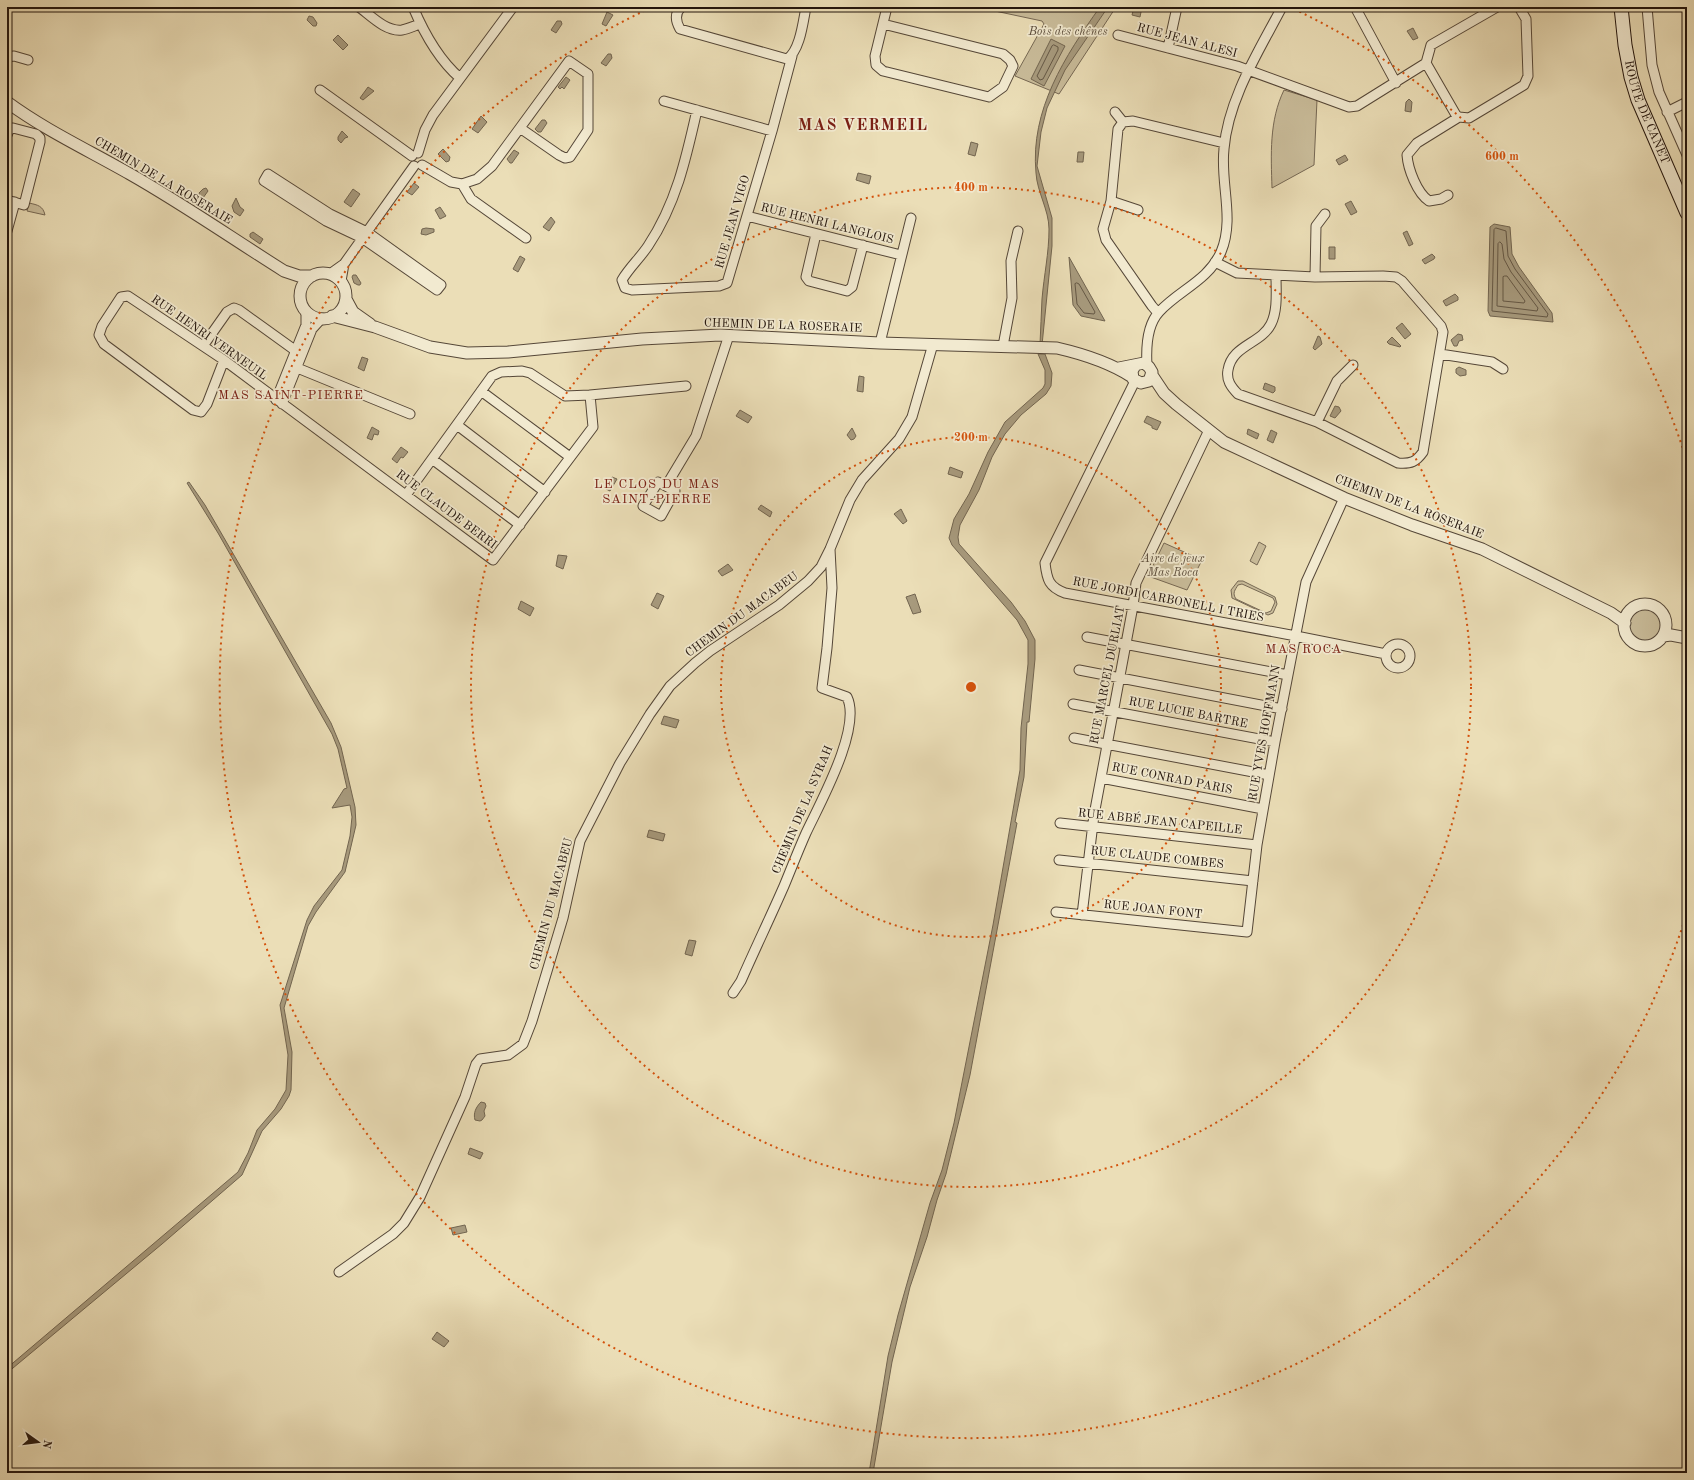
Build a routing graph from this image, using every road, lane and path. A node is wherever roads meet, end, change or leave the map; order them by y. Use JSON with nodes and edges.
{"nodes":[{"id":1,"x":359,"y":7,"type":"edge"},
{"id":2,"x":413,"y":7,"type":"edge"},
{"id":3,"x":681,"y":7,"type":"edge"},
{"id":4,"x":806,"y":7,"type":"edge"},
{"id":5,"x":887,"y":7,"type":"edge"},
{"id":6,"x":1177,"y":7,"type":"edge"},
{"id":7,"x":1282,"y":7,"type":"edge"},
{"id":8,"x":1355,"y":7,"type":"edge"},
{"id":9,"x":1497,"y":7,"type":"edge"},
{"id":10,"x":1519,"y":7,"type":"edge"},
{"id":11,"x":1621,"y":7,"type":"edge"},
{"id":12,"x":1627,"y":7,"type":"edge"},
{"id":13,"x":1647,"y":7,"type":"edge"},
{"id":14,"x":508,"y":9,"type":"edge"},
{"id":15,"x":420,"y":24,"type":"junction"},
{"id":16,"x":883,"y":24,"type":"junction"},
{"id":17,"x":1118,"y":35,"type":"dead end"},
{"id":18,"x":1168,"y":48,"type":"junction"},
{"id":19,"x":792,"y":56,"type":"junction"},
{"id":20,"x":7,"y":57,"type":"edge"},
{"id":21,"x":28,"y":60,"type":"dead end"},
{"id":22,"x":1426,"y":63,"type":"junction"},
{"id":23,"x":1249,"y":71,"type":"junction"},
{"id":24,"x":460,"y":78,"type":"junction"},
{"id":25,"x":1396,"y":83,"type":"junction"},
{"id":26,"x":320,"y":90,"type":"dead end"},
{"id":27,"x":7,"y":102,"type":"edge"},
{"id":28,"x":664,"y":102,"type":"dead end"},
{"id":29,"x":1687,"y":102,"type":"edge"},
{"id":30,"x":697,"y":110,"type":"junction"},
{"id":31,"x":1115,"y":112,"type":"dead end"},
{"id":32,"x":1667,"y":112,"type":"junction"},
{"id":33,"x":1459,"y":117,"type":"junction"},
{"id":34,"x":1122,"y":122,"type":"junction"},
{"id":35,"x":520,"y":128,"type":"junction"},
{"id":36,"x":772,"y":131,"type":"junction"},
{"id":37,"x":7,"y":135,"type":"edge"},
{"id":38,"x":1224,"y":143,"type":"junction"},
{"id":39,"x":415,"y":155,"type":"junction"},
{"id":40,"x":1687,"y":155,"type":"edge"},
{"id":41,"x":418,"y":165,"type":"junction"},
{"id":42,"x":462,"y":184,"type":"junction"},
{"id":43,"x":1448,"y":195,"type":"dead end"},
{"id":44,"x":1687,"y":195,"type":"edge"},
{"id":45,"x":1111,"y":201,"type":"junction"},
{"id":46,"x":15,"y":203,"type":"edge"},
{"id":47,"x":1138,"y":210,"type":"dead end"},
{"id":48,"x":1687,"y":213,"type":"edge"},
{"id":49,"x":1325,"y":214,"type":"dead end"},
{"id":50,"x":747,"y":216,"type":"junction"},
{"id":51,"x":911,"y":218,"type":"dead end"},
{"id":52,"x":7,"y":231,"type":"edge"},
{"id":53,"x":1018,"y":231,"type":"dead end"},
{"id":54,"x":816,"y":234,"type":"junction"},
{"id":55,"x":364,"y":235,"type":"junction"},
{"id":56,"x":526,"y":238,"type":"dead end"},
{"id":57,"x":862,"y":245,"type":"junction"},
{"id":58,"x":901,"y":255,"type":"junction"},
{"id":59,"x":1215,"y":262,"type":"junction"},
{"id":60,"x":344,"y":264,"type":"junction"},
{"id":61,"x":284,"y":271,"type":"junction"},
{"id":62,"x":330,"y":274,"type":"junction"},
{"id":63,"x":312,"y":276,"type":"junction"},
{"id":64,"x":1276,"y":276,"type":"junction"},
{"id":65,"x":1315,"y":277,"type":"junction"},
{"id":66,"x":340,"y":281,"type":"junction"},
{"id":67,"x":300,"y":294,"type":"junction"},
{"id":68,"x":346,"y":299,"type":"junction"},
{"id":69,"x":306,"y":311,"type":"junction"},
{"id":70,"x":1158,"y":313,"type":"junction"},
{"id":71,"x":327,"y":317,"type":"junction"},
{"id":72,"x":374,"y":327,"type":"junction"},
{"id":73,"x":729,"y":335,"type":"junction"},
{"id":74,"x":880,"y":343,"type":"junction"},
{"id":75,"x":933,"y":344,"type":"junction"},
{"id":76,"x":203,"y":346,"type":"junction"},
{"id":77,"x":1003,"y":346,"type":"junction"},
{"id":78,"x":296,"y":351,"type":"junction"},
{"id":79,"x":1440,"y":354,"type":"junction"},
{"id":80,"x":224,"y":360,"type":"junction"},
{"id":81,"x":1352,"y":365,"type":"dead end"},
{"id":82,"x":294,"y":366,"type":"junction"},
{"id":83,"x":1503,"y":369,"type":"dead end"},
{"id":84,"x":1141,"y":373,"type":"junction"},
{"id":85,"x":686,"y":386,"type":"dead end"},
{"id":86,"x":481,"y":392,"type":"junction"},
{"id":87,"x":590,"y":395,"type":"junction"},
{"id":88,"x":279,"y":402,"type":"junction"},
{"id":89,"x":410,"y":414,"type":"dead end"},
{"id":90,"x":1317,"y":422,"type":"junction"},
{"id":91,"x":457,"y":425,"type":"junction"},
{"id":92,"x":1209,"y":430,"type":"junction"},
{"id":93,"x":570,"y":457,"type":"junction"},
{"id":94,"x":432,"y":459,"type":"junction"},
{"id":95,"x":666,"y":486,"type":"dead end"},
{"id":96,"x":545,"y":492,"type":"junction"},
{"id":97,"x":406,"y":496,"type":"junction"},
{"id":98,"x":1344,"y":498,"type":"junction"},
{"id":99,"x":520,"y":525,"type":"junction"},
{"id":100,"x":830,"y":549,"type":"junction"},
{"id":101,"x":1133,"y":606,"type":"junction"},
{"id":102,"x":1630,"y":611,"type":"junction"},
{"id":103,"x":1611,"y":612,"type":"junction"},
{"id":104,"x":1624,"y":623,"type":"junction"},
{"id":105,"x":1666,"y":623,"type":"junction"},
{"id":106,"x":1687,"y":631,"type":"edge"},
{"id":107,"x":1296,"y":636,"type":"junction"},
{"id":108,"x":1663,"y":636,"type":"junction"},
{"id":109,"x":1087,"y":637,"type":"dead end"},
{"id":110,"x":1687,"y":638,"type":"edge"},
{"id":111,"x":1126,"y":644,"type":"junction"},
{"id":112,"x":1386,"y":654,"type":"dead end"},
{"id":113,"x":1079,"y":670,"type":"dead end"},
{"id":114,"x":1288,"y":676,"type":"junction"},
{"id":115,"x":1120,"y":677,"type":"junction"},
{"id":116,"x":1073,"y":704,"type":"dead end"},
{"id":117,"x":1282,"y":709,"type":"junction"},
{"id":118,"x":1113,"y":711,"type":"junction"},
{"id":119,"x":1074,"y":738,"type":"dead end"},
{"id":120,"x":1275,"y":742,"type":"junction"},
{"id":121,"x":1107,"y":744,"type":"junction"},
{"id":122,"x":1269,"y":775,"type":"junction"},
{"id":123,"x":1101,"y":778,"type":"junction"},
{"id":124,"x":1263,"y":809,"type":"junction"},
{"id":125,"x":1060,"y":823,"type":"dead end"},
{"id":126,"x":1092,"y":827,"type":"junction"},
{"id":127,"x":1257,"y":845,"type":"junction"},
{"id":128,"x":1059,"y":860,"type":"dead end"},
{"id":129,"x":1087,"y":863,"type":"junction"},
{"id":130,"x":1253,"y":881,"type":"junction"},
{"id":131,"x":1056,"y":912,"type":"dead end"},
{"id":132,"x":1082,"y":915,"type":"junction"},
{"id":133,"x":1247,"y":932,"type":"joint"},
{"id":134,"x":733,"y":993,"type":"dead end"},
{"id":135,"x":339,"y":1272,"type":"dead end"}],
"edges":[{"from":1,"to":15,"type":"street"},
{"from":2,"to":15,"type":"street"},
{"from":3,"to":19,"type":"street"},
{"from":4,"to":19,"type":"street","name":"RUE JEAN VIGO"},
{"from":5,"to":16,"type":"street"},
{"from":6,"to":18,"type":"street"},
{"from":7,"to":23,"type":"street"},
{"from":8,"to":25,"type":"street"},
{"from":9,"to":22,"type":"street"},
{"from":10,"to":33,"type":"street"},
{"from":11,"to":48,"type":"main road","name":"ROUTE DE CANET"},
{"from":12,"to":44,"type":"main road","name":"ROUTE DE CANET"},
{"from":13,"to":32,"type":"street"},
{"from":14,"to":24,"type":"street"},
{"from":15,"to":24,"type":"street"},
{"from":16,"to":16,"type":"street"},
{"from":17,"to":18,"type":"street","name":"RUE JEAN ALESI"},
{"from":18,"to":23,"type":"street","name":"RUE JEAN ALESI"},
{"from":19,"to":36,"type":"street","name":"RUE JEAN VIGO"},
{"from":20,"to":21,"type":"street"},
{"from":22,"to":25,"type":"street","name":"RUE JEAN ALESI"},
{"from":22,"to":33,"type":"street"},
{"from":23,"to":25,"type":"street","name":"RUE JEAN ALESI"},
{"from":23,"to":38,"type":"street"},
{"from":24,"to":39,"type":"street"},
{"from":26,"to":39,"type":"street"},
{"from":27,"to":61,"type":"street","name":"CHEMIN DE LA ROSERAIE"},
{"from":28,"to":30,"type":"street"},
{"from":29,"to":32,"type":"street"},
{"from":30,"to":36,"type":"street"},
{"from":30,"to":50,"type":"street","name":"RUE JEAN VIGO"},
{"from":31,"to":34,"type":"street"},
{"from":32,"to":40,"type":"street"},
{"from":33,"to":43,"type":"street"},
{"from":34,"to":38,"type":"street"},
{"from":34,"to":45,"type":"street"},
{"from":35,"to":35,"type":"street"},
{"from":35,"to":42,"type":"street"},
{"from":36,"to":50,"type":"street","name":"RUE JEAN VIGO"},
{"from":37,"to":46,"type":"street"},
{"from":38,"to":59,"type":"street"},
{"from":39,"to":41,"type":"street"},
{"from":41,"to":42,"type":"street"},
{"from":41,"to":55,"type":"street"},
{"from":42,"to":56,"type":"street"},
{"from":45,"to":47,"type":"street"},
{"from":45,"to":70,"type":"street"},
{"from":46,"to":52,"type":"street"},
{"from":49,"to":65,"type":"street"},
{"from":50,"to":54,"type":"street","name":"RUE HENRI LANGLOIS"},
{"from":51,"to":58,"type":"street"},
{"from":53,"to":77,"type":"street"},
{"from":54,"to":57,"type":"street","name":"RUE HENRI LANGLOIS"},
{"from":54,"to":57,"type":"street"},
{"from":55,"to":55,"type":"street"},
{"from":55,"to":55,"type":"street"},
{"from":55,"to":60,"type":"street"},
{"from":57,"to":58,"type":"street","name":"RUE HENRI LANGLOIS"},
{"from":58,"to":74,"type":"street"},
{"from":59,"to":64,"type":"street"},
{"from":59,"to":70,"type":"street"},
{"from":60,"to":62,"type":"street"},
{"from":60,"to":66,"type":"street"},
{"from":61,"to":63,"type":"street","name":"CHEMIN DE LA ROSERAIE"},
{"from":61,"to":67,"type":"street","name":"CHEMIN DE LA ROSERAIE"},
{"from":62,"to":63,"type":"street"},
{"from":62,"to":66,"type":"street"},
{"from":63,"to":67,"type":"street"},
{"from":64,"to":65,"type":"street"},
{"from":64,"to":90,"type":"street"},
{"from":65,"to":79,"type":"street"},
{"from":66,"to":68,"type":"street"},
{"from":67,"to":69,"type":"street"},
{"from":68,"to":71,"type":"street"},
{"from":68,"to":72,"type":"street","name":"CHEMIN DE LA ROSERAIE"},
{"from":69,"to":71,"type":"street"},
{"from":69,"to":78,"type":"street"},
{"from":70,"to":84,"type":"street"},
{"from":71,"to":72,"type":"street","name":"CHEMIN DE LA ROSERAIE"},
{"from":71,"to":82,"type":"street"},
{"from":72,"to":73,"type":"street","name":"CHEMIN DE LA ROSERAIE"},
{"from":73,"to":74,"type":"street","name":"CHEMIN DE LA ROSERAIE"},
{"from":73,"to":95,"type":"street"},
{"from":74,"to":75,"type":"street","name":"CHEMIN DE LA ROSERAIE"},
{"from":75,"to":77,"type":"street","name":"CHEMIN DE LA ROSERAIE"},
{"from":75,"to":100,"type":"street","name":"CHEMIN DU MACABEU"},
{"from":76,"to":78,"type":"street"},
{"from":76,"to":80,"type":"street","name":"RUE HENRI VERNEUIL"},
{"from":76,"to":80,"type":"street","name":"RUE HENRI VERNEUIL"},
{"from":77,"to":84,"type":"street","name":"CHEMIN DE LA ROSERAIE"},
{"from":78,"to":82,"type":"street"},
{"from":79,"to":83,"type":"street"},
{"from":79,"to":90,"type":"street"},
{"from":80,"to":88,"type":"street","name":"RUE HENRI VERNEUIL"},
{"from":81,"to":90,"type":"street"},
{"from":82,"to":88,"type":"street"},
{"from":82,"to":89,"type":"street"},
{"from":84,"to":92,"type":"street","name":"CHEMIN DE LA ROSERAIE"},
{"from":84,"to":101,"type":"street","name":"RUE JORDI CARBONELL I TRIES"},
{"from":85,"to":87,"type":"street"},
{"from":86,"to":87,"type":"street"},
{"from":86,"to":91,"type":"street"},
{"from":86,"to":93,"type":"street"},
{"from":87,"to":93,"type":"street","name":"RUE CLAUDE BERRI"},
{"from":88,"to":97,"type":"street","name":"RUE CLAUDE BERRI"},
{"from":91,"to":94,"type":"street"},
{"from":91,"to":96,"type":"street"},
{"from":92,"to":98,"type":"street","name":"CHEMIN DE LA ROSERAIE"},
{"from":92,"to":101,"type":"street","name":"RUE MARCEL DURLIAT"},
{"from":93,"to":96,"type":"street","name":"RUE CLAUDE BERRI"},
{"from":94,"to":97,"type":"street"},
{"from":94,"to":99,"type":"street"},
{"from":96,"to":99,"type":"street","name":"RUE CLAUDE BERRI"},
{"from":97,"to":99,"type":"street","name":"RUE CLAUDE BERRI"},
{"from":98,"to":103,"type":"street","name":"CHEMIN DE LA ROSERAIE"},
{"from":98,"to":107,"type":"street","name":"RUE YVES HOFFMANN"},
{"from":100,"to":134,"type":"street","name":"CHEMIN DE LA SYRAH"},
{"from":100,"to":135,"type":"street","name":"CHEMIN DU MACABEU"},
{"from":101,"to":107,"type":"street","name":"RUE JORDI CARBONELL I TRIES"},
{"from":101,"to":111,"type":"street","name":"RUE MARCEL DURLIAT"},
{"from":102,"to":103,"type":"street","name":"CHEMIN DE LA ROSERAIE"},
{"from":102,"to":104,"type":"street"},
{"from":102,"to":105,"type":"street"},
{"from":103,"to":104,"type":"street","name":"CHEMIN DE LA ROSERAIE"},
{"from":104,"to":108,"type":"street"},
{"from":105,"to":106,"type":"street"},
{"from":105,"to":108,"type":"street"},
{"from":107,"to":112,"type":"street","name":"RUE JORDI CARBONELL I TRIES"},
{"from":107,"to":114,"type":"street","name":"RUE YVES HOFFMANN"},
{"from":108,"to":110,"type":"street"},
{"from":109,"to":111,"type":"street"},
{"from":111,"to":114,"type":"street"},
{"from":111,"to":115,"type":"street","name":"RUE MARCEL DURLIAT"},
{"from":113,"to":115,"type":"street"},
{"from":114,"to":117,"type":"street","name":"RUE YVES HOFFMANN"},
{"from":115,"to":117,"type":"street"},
{"from":115,"to":118,"type":"street","name":"RUE MARCEL DURLIAT"},
{"from":116,"to":118,"type":"street","name":"RUE LUCIE BARTRE"},
{"from":117,"to":120,"type":"street","name":"RUE YVES HOFFMANN"},
{"from":118,"to":120,"type":"street","name":"RUE LUCIE BARTRE"},
{"from":118,"to":121,"type":"street","name":"RUE MARCEL DURLIAT"},
{"from":119,"to":121,"type":"street"},
{"from":120,"to":122,"type":"street","name":"RUE YVES HOFFMANN"},
{"from":121,"to":122,"type":"street"},
{"from":121,"to":123,"type":"street","name":"RUE MARCEL DURLIAT"},
{"from":122,"to":124,"type":"street","name":"RUE YVES HOFFMANN"},
{"from":123,"to":124,"type":"street","name":"RUE CONRAD PARIS"},
{"from":123,"to":126,"type":"street","name":"RUE MARCEL DURLIAT"},
{"from":124,"to":127,"type":"street","name":"RUE YVES HOFFMANN"},
{"from":125,"to":126,"type":"street","name":"RUE ABBÉ JEAN CAPEILLE"},
{"from":126,"to":127,"type":"street","name":"RUE ABBÉ JEAN CAPEILLE"},
{"from":126,"to":129,"type":"street","name":"RUE MARCEL DURLIAT"},
{"from":127,"to":130,"type":"street","name":"RUE YVES HOFFMANN"},
{"from":128,"to":129,"type":"street","name":"RUE CLAUDE COMBES"},
{"from":129,"to":130,"type":"street","name":"RUE CLAUDE COMBES"},
{"from":129,"to":132,"type":"street","name":"RUE MARCEL DURLIAT"},
{"from":130,"to":133,"type":"street","name":"RUE YVES HOFFMANN"},
{"from":131,"to":132,"type":"street","name":"RUE JOAN FONT"},
{"from":132,"to":133,"type":"street","name":"RUE JOAN FONT"}]}
